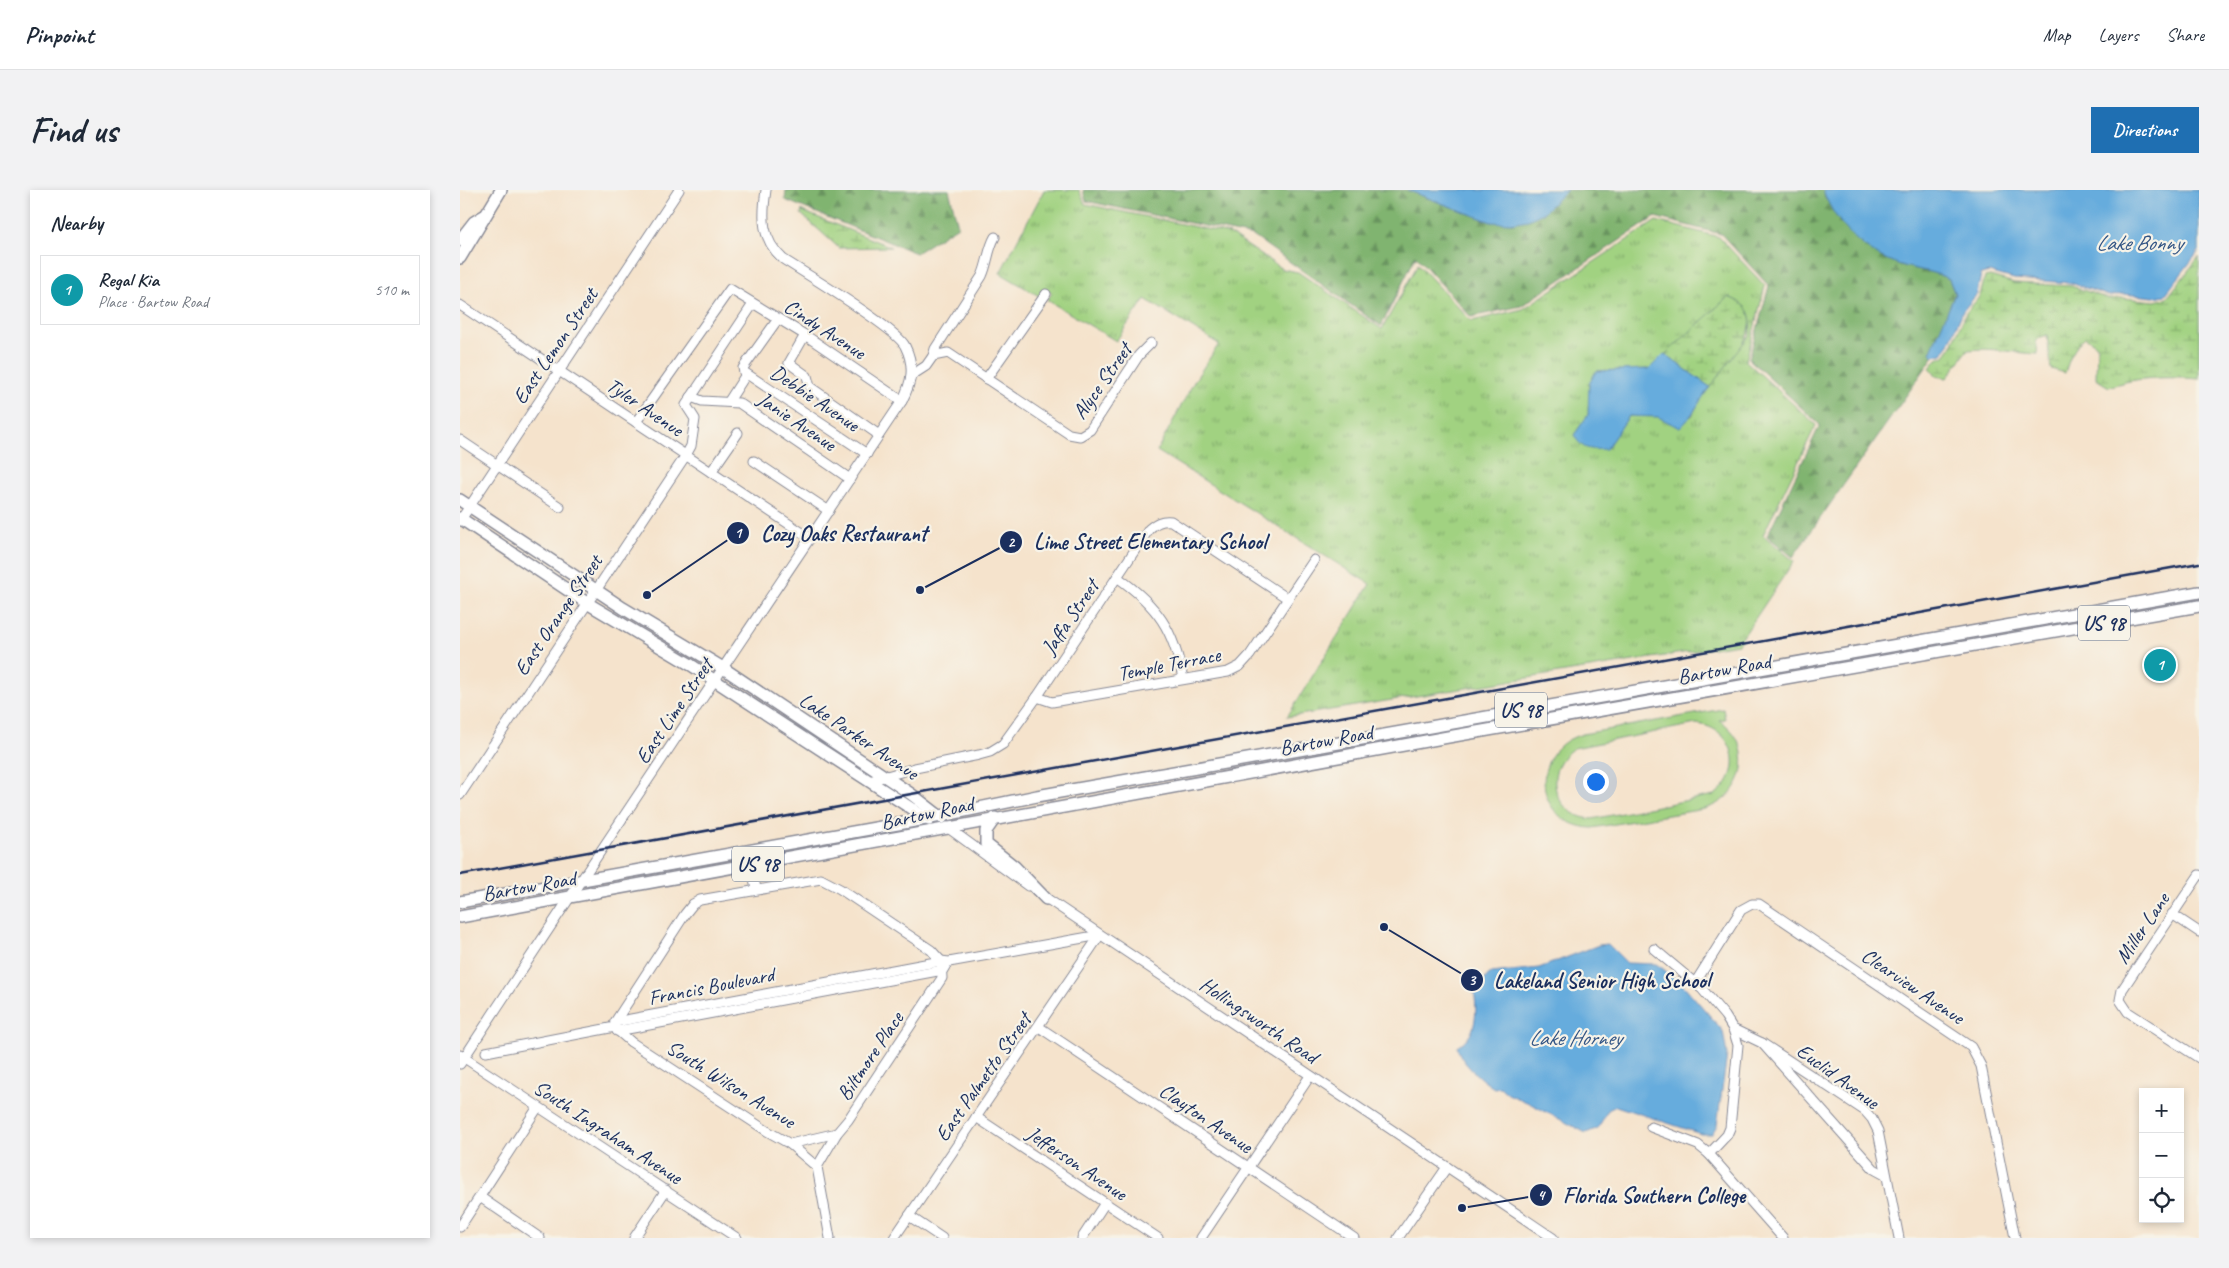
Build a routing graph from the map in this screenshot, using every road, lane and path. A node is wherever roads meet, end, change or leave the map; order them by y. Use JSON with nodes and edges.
{"nodes":[{"id":1,"x":501,"y":190,"type":"edge"},
{"id":2,"x":679,"y":190,"type":"edge"},
{"id":3,"x":766,"y":190,"type":"edge"},
{"id":4,"x":484,"y":216,"type":"junction"},
{"id":5,"x":995,"y":237,"type":"dead end"},
{"id":6,"x":460,"y":240,"type":"edge"},
{"id":7,"x":460,"y":258,"type":"edge"},
{"id":8,"x":1046,"y":294,"type":"dead end"},
{"id":9,"x":753,"y":304,"type":"junction"},
{"id":10,"x":460,"y":305,"type":"edge"},
{"id":11,"x":778,"y":319,"type":"junction"},
{"id":12,"x":805,"y":335,"type":"junction"},
{"id":13,"x":1151,"y":343,"type":"dead end"},
{"id":14,"x":933,"y":356,"type":"junction"},
{"id":15,"x":560,"y":371,"type":"junction"},
{"id":16,"x":744,"y":372,"type":"junction"},
{"id":17,"x":912,"y":375,"type":"junction"},
{"id":18,"x":986,"y":379,"type":"junction"},
{"id":19,"x":691,"y":397,"type":"junction"},
{"id":20,"x":729,"y":401,"type":"junction"},
{"id":21,"x":902,"y":401,"type":"junction"},
{"id":22,"x":636,"y":422,"type":"junction"},
{"id":23,"x":738,"y":433,"type":"dead end"},
{"id":24,"x":880,"y":435,"type":"junction"},
{"id":25,"x":460,"y":440,"type":"edge"},
{"id":26,"x":867,"y":454,"type":"junction"},
{"id":27,"x":686,"y":456,"type":"junction"},
{"id":28,"x":754,"y":461,"type":"dead end"},
{"id":29,"x":497,"y":465,"type":"junction"},
{"id":30,"x":711,"y":472,"type":"junction"},
{"id":31,"x":850,"y":478,"type":"junction"},
{"id":32,"x":465,"y":504,"type":"edge"},
{"id":33,"x":560,"y":507,"type":"dead end"},
{"id":34,"x":829,"y":512,"type":"junction"},
{"id":35,"x":460,"y":520,"type":"edge"},
{"id":36,"x":810,"y":538,"type":"junction"},
{"id":37,"x":1314,"y":560,"type":"dead end"},
{"id":38,"x":1118,"y":577,"type":"junction"},
{"id":39,"x":596,"y":590,"type":"junction"},
{"id":40,"x":2199,"y":592,"type":"edge"},
{"id":41,"x":1288,"y":598,"type":"junction"},
{"id":42,"x":587,"y":603,"type":"junction"},
{"id":43,"x":2199,"y":606,"type":"edge"},
{"id":44,"x":2006,"y":626,"type":"junction"},
{"id":45,"x":2009,"y":641,"type":"junction"},
{"id":46,"x":723,"y":668,"type":"junction"},
{"id":47,"x":1183,"y":679,"type":"junction"},
{"id":48,"x":715,"y":681,"type":"junction"},
{"id":49,"x":1037,"y":697,"type":"junction"},
{"id":50,"x":1445,"y":724,"type":"junction"},
{"id":51,"x":1448,"y":737,"type":"junction"},
{"id":52,"x":885,"y":777,"type":"junction"},
{"id":53,"x":869,"y":781,"type":"junction"},
{"id":54,"x":462,"y":789,"type":"edge"},
{"id":55,"x":941,"y":815,"type":"junction"},
{"id":56,"x":995,"y":818,"type":"junction"},
{"id":57,"x":926,"y":819,"type":"junction"},
{"id":58,"x":947,"y":827,"type":"junction"},
{"id":59,"x":749,"y":851,"type":"junction"},
{"id":60,"x":752,"y":866,"type":"junction"},
{"id":61,"x":2199,"y":875,"type":"edge"},
{"id":62,"x":581,"y":881,"type":"junction"},
{"id":63,"x":756,"y":889,"type":"junction"},
{"id":64,"x":569,"y":899,"type":"junction"},
{"id":65,"x":1046,"y":899,"type":"junction"},
{"id":66,"x":460,"y":902,"type":"edge"},
{"id":67,"x":2172,"y":914,"type":"junction"},
{"id":68,"x":460,"y":917,"type":"edge"},
{"id":69,"x":2199,"y":932,"type":"edge"},
{"id":70,"x":1100,"y":934,"type":"junction"},
{"id":71,"x":1654,"y":949,"type":"dead end"},
{"id":72,"x":944,"y":964,"type":"junction"},
{"id":73,"x":1695,"y":983,"type":"junction"},
{"id":74,"x":616,"y":1027,"type":"junction"},
{"id":75,"x":1039,"y":1027,"type":"junction"},
{"id":76,"x":1732,"y":1029,"type":"junction"},
{"id":77,"x":1762,"y":1043,"type":"junction"},
{"id":78,"x":486,"y":1052,"type":"dead end"},
{"id":79,"x":2199,"y":1058,"type":"edge"},
{"id":80,"x":462,"y":1059,"type":"edge"},
{"id":81,"x":1310,"y":1076,"type":"junction"},
{"id":82,"x":538,"y":1107,"type":"junction"},
{"id":83,"x":976,"y":1117,"type":"junction"},
{"id":84,"x":1651,"y":1127,"type":"dead end"},
{"id":85,"x":837,"y":1134,"type":"junction"},
{"id":86,"x":790,"y":1144,"type":"junction"},
{"id":87,"x":1709,"y":1154,"type":"junction"},
{"id":88,"x":817,"y":1167,"type":"junction"},
{"id":89,"x":1447,"y":1167,"type":"junction"},
{"id":90,"x":1248,"y":1168,"type":"junction"},
{"id":91,"x":1885,"y":1175,"type":"junction"},
{"id":92,"x":666,"y":1190,"type":"junction"},
{"id":93,"x":480,"y":1197,"type":"junction"},
{"id":94,"x":1106,"y":1203,"type":"junction"},
{"id":95,"x":909,"y":1216,"type":"junction"},
{"id":96,"x":460,"y":1227,"type":"edge"},
{"id":97,"x":1541,"y":1235,"type":"edge"},
{"id":98,"x":540,"y":1238,"type":"edge"},
{"id":99,"x":634,"y":1238,"type":"edge"},
{"id":100,"x":738,"y":1238,"type":"edge"},
{"id":101,"x":830,"y":1238,"type":"edge"},
{"id":102,"x":894,"y":1238,"type":"edge"},
{"id":103,"x":942,"y":1238,"type":"edge"},
{"id":104,"x":1082,"y":1238,"type":"edge"},
{"id":105,"x":1158,"y":1238,"type":"edge"},
{"id":106,"x":1201,"y":1238,"type":"edge"},
{"id":107,"x":1354,"y":1238,"type":"edge"},
{"id":108,"x":1398,"y":1238,"type":"edge"},
{"id":109,"x":1553,"y":1238,"type":"edge"},
{"id":110,"x":1783,"y":1238,"type":"edge"},
{"id":111,"x":1900,"y":1238,"type":"edge"},
{"id":112,"x":2015,"y":1238,"type":"edge"}],
"edges":[{"from":1,"to":4,"type":"main road"},
{"from":2,"to":15,"type":"street","name":"East Lemon Street"},
{"from":3,"to":17,"type":"street"},
{"from":4,"to":6,"type":"main road"},
{"from":4,"to":7,"type":"main road"},
{"from":5,"to":14,"type":"street"},
{"from":8,"to":18,"type":"street"},
{"from":9,"to":11,"type":"street","name":"Cindy Avenue"},
{"from":9,"to":19,"type":"street"},
{"from":9,"to":22,"type":"street","name":"Cindy Avenue"},
{"from":10,"to":15,"type":"street","name":"Tyler Avenue"},
{"from":11,"to":12,"type":"street","name":"Cindy Avenue"},
{"from":11,"to":16,"type":"street"},
{"from":12,"to":21,"type":"street","name":"Cindy Avenue"},
{"from":12,"to":24,"type":"street"},
{"from":13,"to":18,"type":"street","name":"Alyce Street"},
{"from":14,"to":17,"type":"street"},
{"from":14,"to":18,"type":"street"},
{"from":15,"to":22,"type":"street","name":"Tyler Avenue"},
{"from":15,"to":29,"type":"street","name":"East Lemon Street"},
{"from":16,"to":20,"type":"street"},
{"from":16,"to":26,"type":"street","name":"Debbie Avenue"},
{"from":17,"to":21,"type":"street","name":"East Lime Street"},
{"from":19,"to":20,"type":"street","name":"Janie Avenue"},
{"from":19,"to":27,"type":"street","name":"East Orange Street"},
{"from":20,"to":31,"type":"street","name":"Janie Avenue"},
{"from":21,"to":24,"type":"street","name":"East Lime Street"},
{"from":22,"to":27,"type":"street","name":"Tyler Avenue"},
{"from":23,"to":30,"type":"street"},
{"from":24,"to":26,"type":"street","name":"East Lime Street"},
{"from":25,"to":29,"type":"street"},
{"from":26,"to":31,"type":"street","name":"East Lime Street"},
{"from":27,"to":30,"type":"street","name":"Tyler Avenue"},
{"from":27,"to":39,"type":"street","name":"East Orange Street"},
{"from":28,"to":34,"type":"street"},
{"from":29,"to":32,"type":"street","name":"East Lemon Street"},
{"from":29,"to":33,"type":"street"},
{"from":30,"to":36,"type":"street","name":"Tyler Avenue"},
{"from":31,"to":34,"type":"street","name":"East Lime Street"},
{"from":32,"to":35,"type":"street","name":"East Lemon Street"},
{"from":32,"to":39,"type":"main road","name":"Lake Parker Avenue"},
{"from":34,"to":36,"type":"street","name":"East Lime Street"},
{"from":35,"to":42,"type":"main road","name":"Lake Parker Avenue"},
{"from":36,"to":46,"type":"street","name":"East Lime Street"},
{"from":37,"to":41,"type":"street","name":"Temple Terrace"},
{"from":38,"to":41,"type":"street","name":"Jaffa Street"},
{"from":38,"to":47,"type":"street"},
{"from":38,"to":49,"type":"street","name":"Jaffa Street"},
{"from":39,"to":42,"type":"street","name":"East Orange Street"},
{"from":39,"to":46,"type":"main road","name":"Lake Parker Avenue"},
{"from":40,"to":44,"type":"main road","name":"Bartow Road","number":"US 98"},
{"from":41,"to":47,"type":"street","name":"Temple Terrace"},
{"from":42,"to":48,"type":"main road","name":"Lake Parker Avenue"},
{"from":42,"to":54,"type":"street","name":"East Orange Street"},
{"from":43,"to":45,"type":"main road","name":"Bartow Road","number":"US 98"},
{"from":44,"to":45,"type":"street"},
{"from":44,"to":50,"type":"main road","name":"Bartow Road","number":"US 98"},
{"from":45,"to":51,"type":"main road","name":"Bartow Road","number":"US 98"},
{"from":46,"to":48,"type":"street","name":"East Lime Street"},
{"from":46,"to":52,"type":"main road","name":"Lake Parker Avenue"},
{"from":47,"to":49,"type":"street","name":"Temple Terrace"},
{"from":48,"to":53,"type":"main road","name":"Lake Parker Avenue"},
{"from":48,"to":62,"type":"street","name":"East Lime Street"},
{"from":49,"to":52,"type":"street","name":"Jaffa Street"},
{"from":50,"to":51,"type":"street"},
{"from":50,"to":55,"type":"main road","name":"Bartow Road","number":"US 98"},
{"from":51,"to":56,"type":"main road","name":"Bartow Road","number":"US 98"},
{"from":52,"to":53,"type":"street","name":"Jaffa Street"},
{"from":52,"to":55,"type":"main road","name":"Lake Parker Avenue"},
{"from":53,"to":57,"type":"main road","name":"Lake Parker Avenue"},
{"from":55,"to":57,"type":"main road","name":"Bartow Road","number":"US 98"},
{"from":55,"to":58,"type":"main road","name":"Lake Parker Avenue"},
{"from":56,"to":58,"type":"main road","name":"Bartow Road","number":"US 98"},
{"from":56,"to":65,"type":"main road"},
{"from":57,"to":58,"type":"main road","name":"Lake Parker Avenue"},
{"from":57,"to":59,"type":"main road","name":"Bartow Road","number":"US 98"},
{"from":58,"to":60,"type":"main road","name":"Bartow Road","number":"US 98"},
{"from":58,"to":65,"type":"street","name":"Hollingsworth Road"},
{"from":59,"to":60,"type":"street"},
{"from":59,"to":62,"type":"main road","name":"Bartow Road","number":"US 98"},
{"from":60,"to":63,"type":"street"},
{"from":60,"to":64,"type":"main road","name":"Bartow Road","number":"US 98"},
{"from":61,"to":67,"type":"street","name":"Miller Lane"},
{"from":62,"to":64,"type":"street","name":"East Lime Street"},
{"from":62,"to":66,"type":"main road","name":"Bartow Road","number":"US 98"},
{"from":63,"to":72,"type":"street"},
{"from":63,"to":74,"type":"street"},
{"from":64,"to":68,"type":"main road","name":"Bartow Road","number":"US 98"},
{"from":64,"to":80,"type":"street","name":"East Lime Street"},
{"from":65,"to":70,"type":"street","name":"Hollingsworth Road"},
{"from":67,"to":69,"type":"street"},
{"from":67,"to":79,"type":"street","name":"Miller Lane"},
{"from":70,"to":72,"type":"street","name":"Francis Boulevard"},
{"from":70,"to":75,"type":"street","name":"East Palmetto Street"},
{"from":70,"to":81,"type":"street","name":"Hollingsworth Road"},
{"from":71,"to":73,"type":"street"},
{"from":72,"to":74,"type":"street","name":"Francis Boulevard"},
{"from":72,"to":85,"type":"street","name":"Biltmore Place"},
{"from":73,"to":76,"type":"street"},
{"from":73,"to":112,"type":"street","name":"Clearview Avenue"},
{"from":74,"to":78,"type":"street","name":"Francis Boulevard"},
{"from":74,"to":86,"type":"street","name":"South Wilson Avenue"},
{"from":75,"to":83,"type":"street","name":"East Palmetto Street"},
{"from":75,"to":90,"type":"street","name":"Clayton Avenue"},
{"from":76,"to":77,"type":"street","name":"Euclid Avenue"},
{"from":76,"to":87,"type":"street"},
{"from":77,"to":91,"type":"street","name":"Euclid Avenue"},
{"from":77,"to":91,"type":"street","name":"Euclid Avenue"},
{"from":80,"to":82,"type":"street","name":"South Ingraham Avenue"},
{"from":81,"to":89,"type":"street","name":"Hollingsworth Road"},
{"from":81,"to":90,"type":"street"},
{"from":82,"to":92,"type":"street","name":"South Ingraham Avenue"},
{"from":82,"to":93,"type":"street"},
{"from":83,"to":94,"type":"street","name":"Jefferson Avenue"},
{"from":83,"to":95,"type":"street","name":"East Palmetto Street"},
{"from":84,"to":87,"type":"street"},
{"from":85,"to":86,"type":"street","name":"South Wilson Avenue"},
{"from":85,"to":88,"type":"street","name":"Biltmore Place"},
{"from":86,"to":88,"type":"street"},
{"from":87,"to":110,"type":"street"},
{"from":88,"to":101,"type":"street"},
{"from":89,"to":97,"type":"street","name":"Hollingsworth Road"},
{"from":89,"to":108,"type":"street"},
{"from":90,"to":106,"type":"street"},
{"from":90,"to":107,"type":"street","name":"Clayton Avenue"},
{"from":91,"to":111,"type":"street","name":"Euclid Avenue"},
{"from":92,"to":99,"type":"street"},
{"from":92,"to":100,"type":"street","name":"South Ingraham Avenue"},
{"from":93,"to":96,"type":"street"},
{"from":93,"to":98,"type":"street"},
{"from":94,"to":104,"type":"street"},
{"from":94,"to":105,"type":"street","name":"Jefferson Avenue"},
{"from":95,"to":102,"type":"street","name":"East Palmetto Street"},
{"from":95,"to":103,"type":"street"},
{"from":97,"to":109,"type":"street","name":"Hollingsworth Road"}]}
